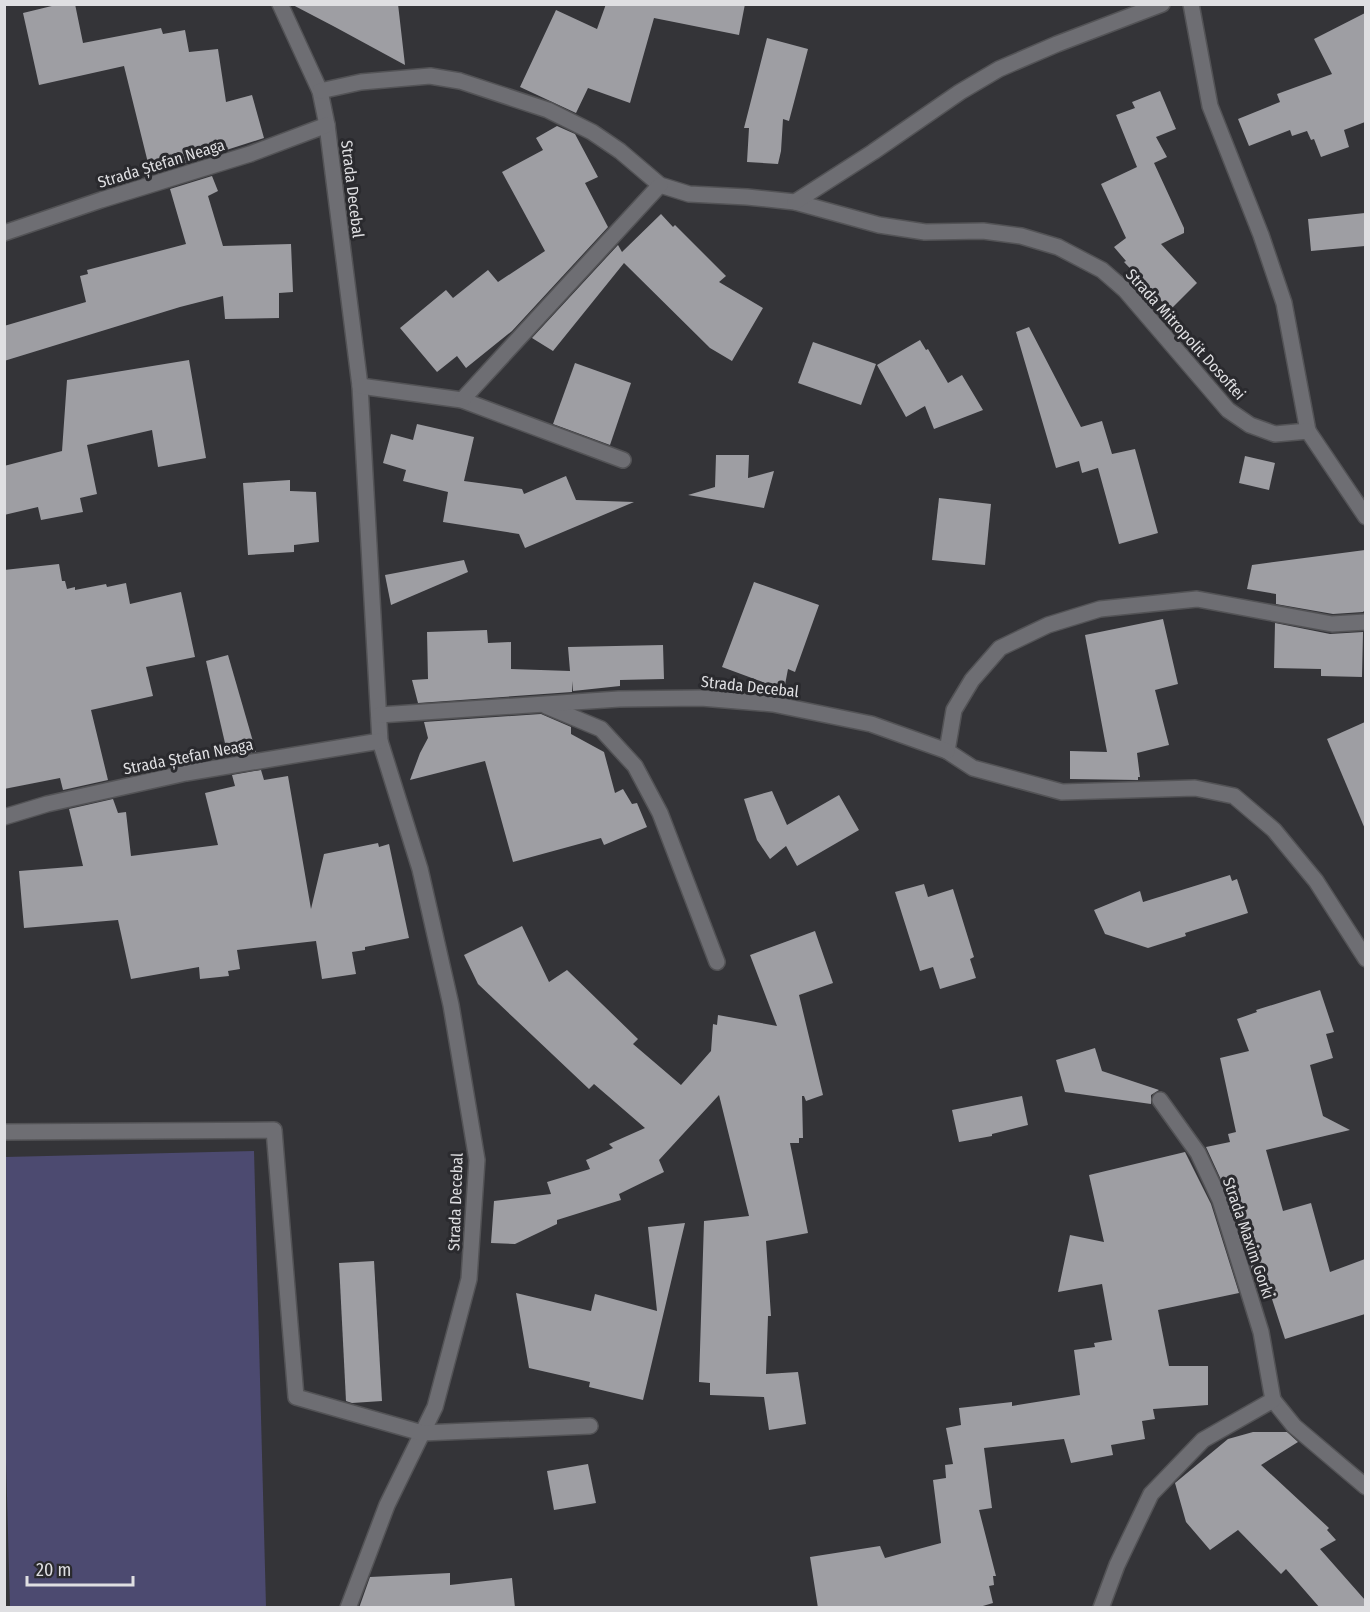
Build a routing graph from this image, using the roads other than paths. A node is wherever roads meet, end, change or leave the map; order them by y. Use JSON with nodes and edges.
{"nodes":[{"id":1,"x":280,"y":4,"type":"edge"},
{"id":2,"x":1162,"y":4,"type":"edge"},
{"id":3,"x":1191,"y":4,"type":"edge"},
{"id":4,"x":320,"y":91,"type":"junction"},
{"id":5,"x":327,"y":125,"type":"junction"},
{"id":6,"x":660,"y":185,"type":"junction"},
{"id":7,"x":795,"y":202,"type":"junction"},
{"id":8,"x":4,"y":233,"type":"edge"},
{"id":9,"x":360,"y":386,"type":"junction"},
{"id":10,"x":462,"y":400,"type":"junction"},
{"id":11,"x":1308,"y":431,"type":"junction"},
{"id":12,"x":623,"y":460,"type":"dead end"},
{"id":13,"x":1365,"y":517,"type":"edge"},
{"id":14,"x":1365,"y":622,"type":"edge"},
{"id":15,"x":543,"y":705,"type":"junction"},
{"id":16,"x":379,"y":716,"type":"junction"},
{"id":17,"x":380,"y":741,"type":"junction"},
{"id":18,"x":946,"y":752,"type":"junction"},
{"id":19,"x":4,"y":817,"type":"edge"},
{"id":20,"x":1365,"y":959,"type":"edge"},
{"id":21,"x":717,"y":962,"type":"dead end"},
{"id":22,"x":1160,"y":1100,"type":"dead end"},
{"id":23,"x":4,"y":1132,"type":"edge"},
{"id":24,"x":1273,"y":1400,"type":"junction"},
{"id":25,"x":590,"y":1426,"type":"dead end"},
{"id":26,"x":422,"y":1433,"type":"junction"},
{"id":27,"x":1365,"y":1487,"type":"edge"},
{"id":28,"x":348,"y":1608,"type":"edge"},
{"id":29,"x":1101,"y":1608,"type":"edge"}],
"edges":[{"from":1,"to":4,"type":"street","name":"Strada Decebal"},
{"from":2,"to":7,"type":"street"},
{"from":3,"to":11,"type":"street"},
{"from":4,"to":5,"type":"street","name":"Strada Decebal"},
{"from":4,"to":6,"type":"street","name":"Strada Mitropolit Dosoftei"},
{"from":5,"to":8,"type":"street","name":"Strada Ștefan Neaga"},
{"from":5,"to":9,"type":"street","name":"Strada Decebal"},
{"from":6,"to":7,"type":"street","name":"Strada Mitropolit Dosoftei"},
{"from":6,"to":10,"type":"street"},
{"from":7,"to":11,"type":"street","name":"Strada Mitropolit Dosoftei"},
{"from":9,"to":10,"type":"street"},
{"from":9,"to":16,"type":"street","name":"Strada Decebal"},
{"from":10,"to":12,"type":"street"},
{"from":11,"to":13,"type":"street"},
{"from":14,"to":18,"type":"street"},
{"from":15,"to":16,"type":"street","name":"Strada Decebal"},
{"from":15,"to":18,"type":"street","name":"Strada Decebal"},
{"from":15,"to":21,"type":"street","name":"Strada Decebal"},
{"from":16,"to":17,"type":"street","name":"Strada Decebal"},
{"from":17,"to":19,"type":"street","name":"Strada Ștefan Neaga"},
{"from":17,"to":26,"type":"street","name":"Strada Decebal"},
{"from":18,"to":20,"type":"street"},
{"from":22,"to":24,"type":"street","name":"Strada Maxim Gorki"},
{"from":23,"to":26,"type":"street"},
{"from":24,"to":27,"type":"street","name":"Strada Maxim Gorki"},
{"from":24,"to":29,"type":"street"},
{"from":25,"to":26,"type":"street"},
{"from":26,"to":28,"type":"street","name":"Strada Decebal"}]}
